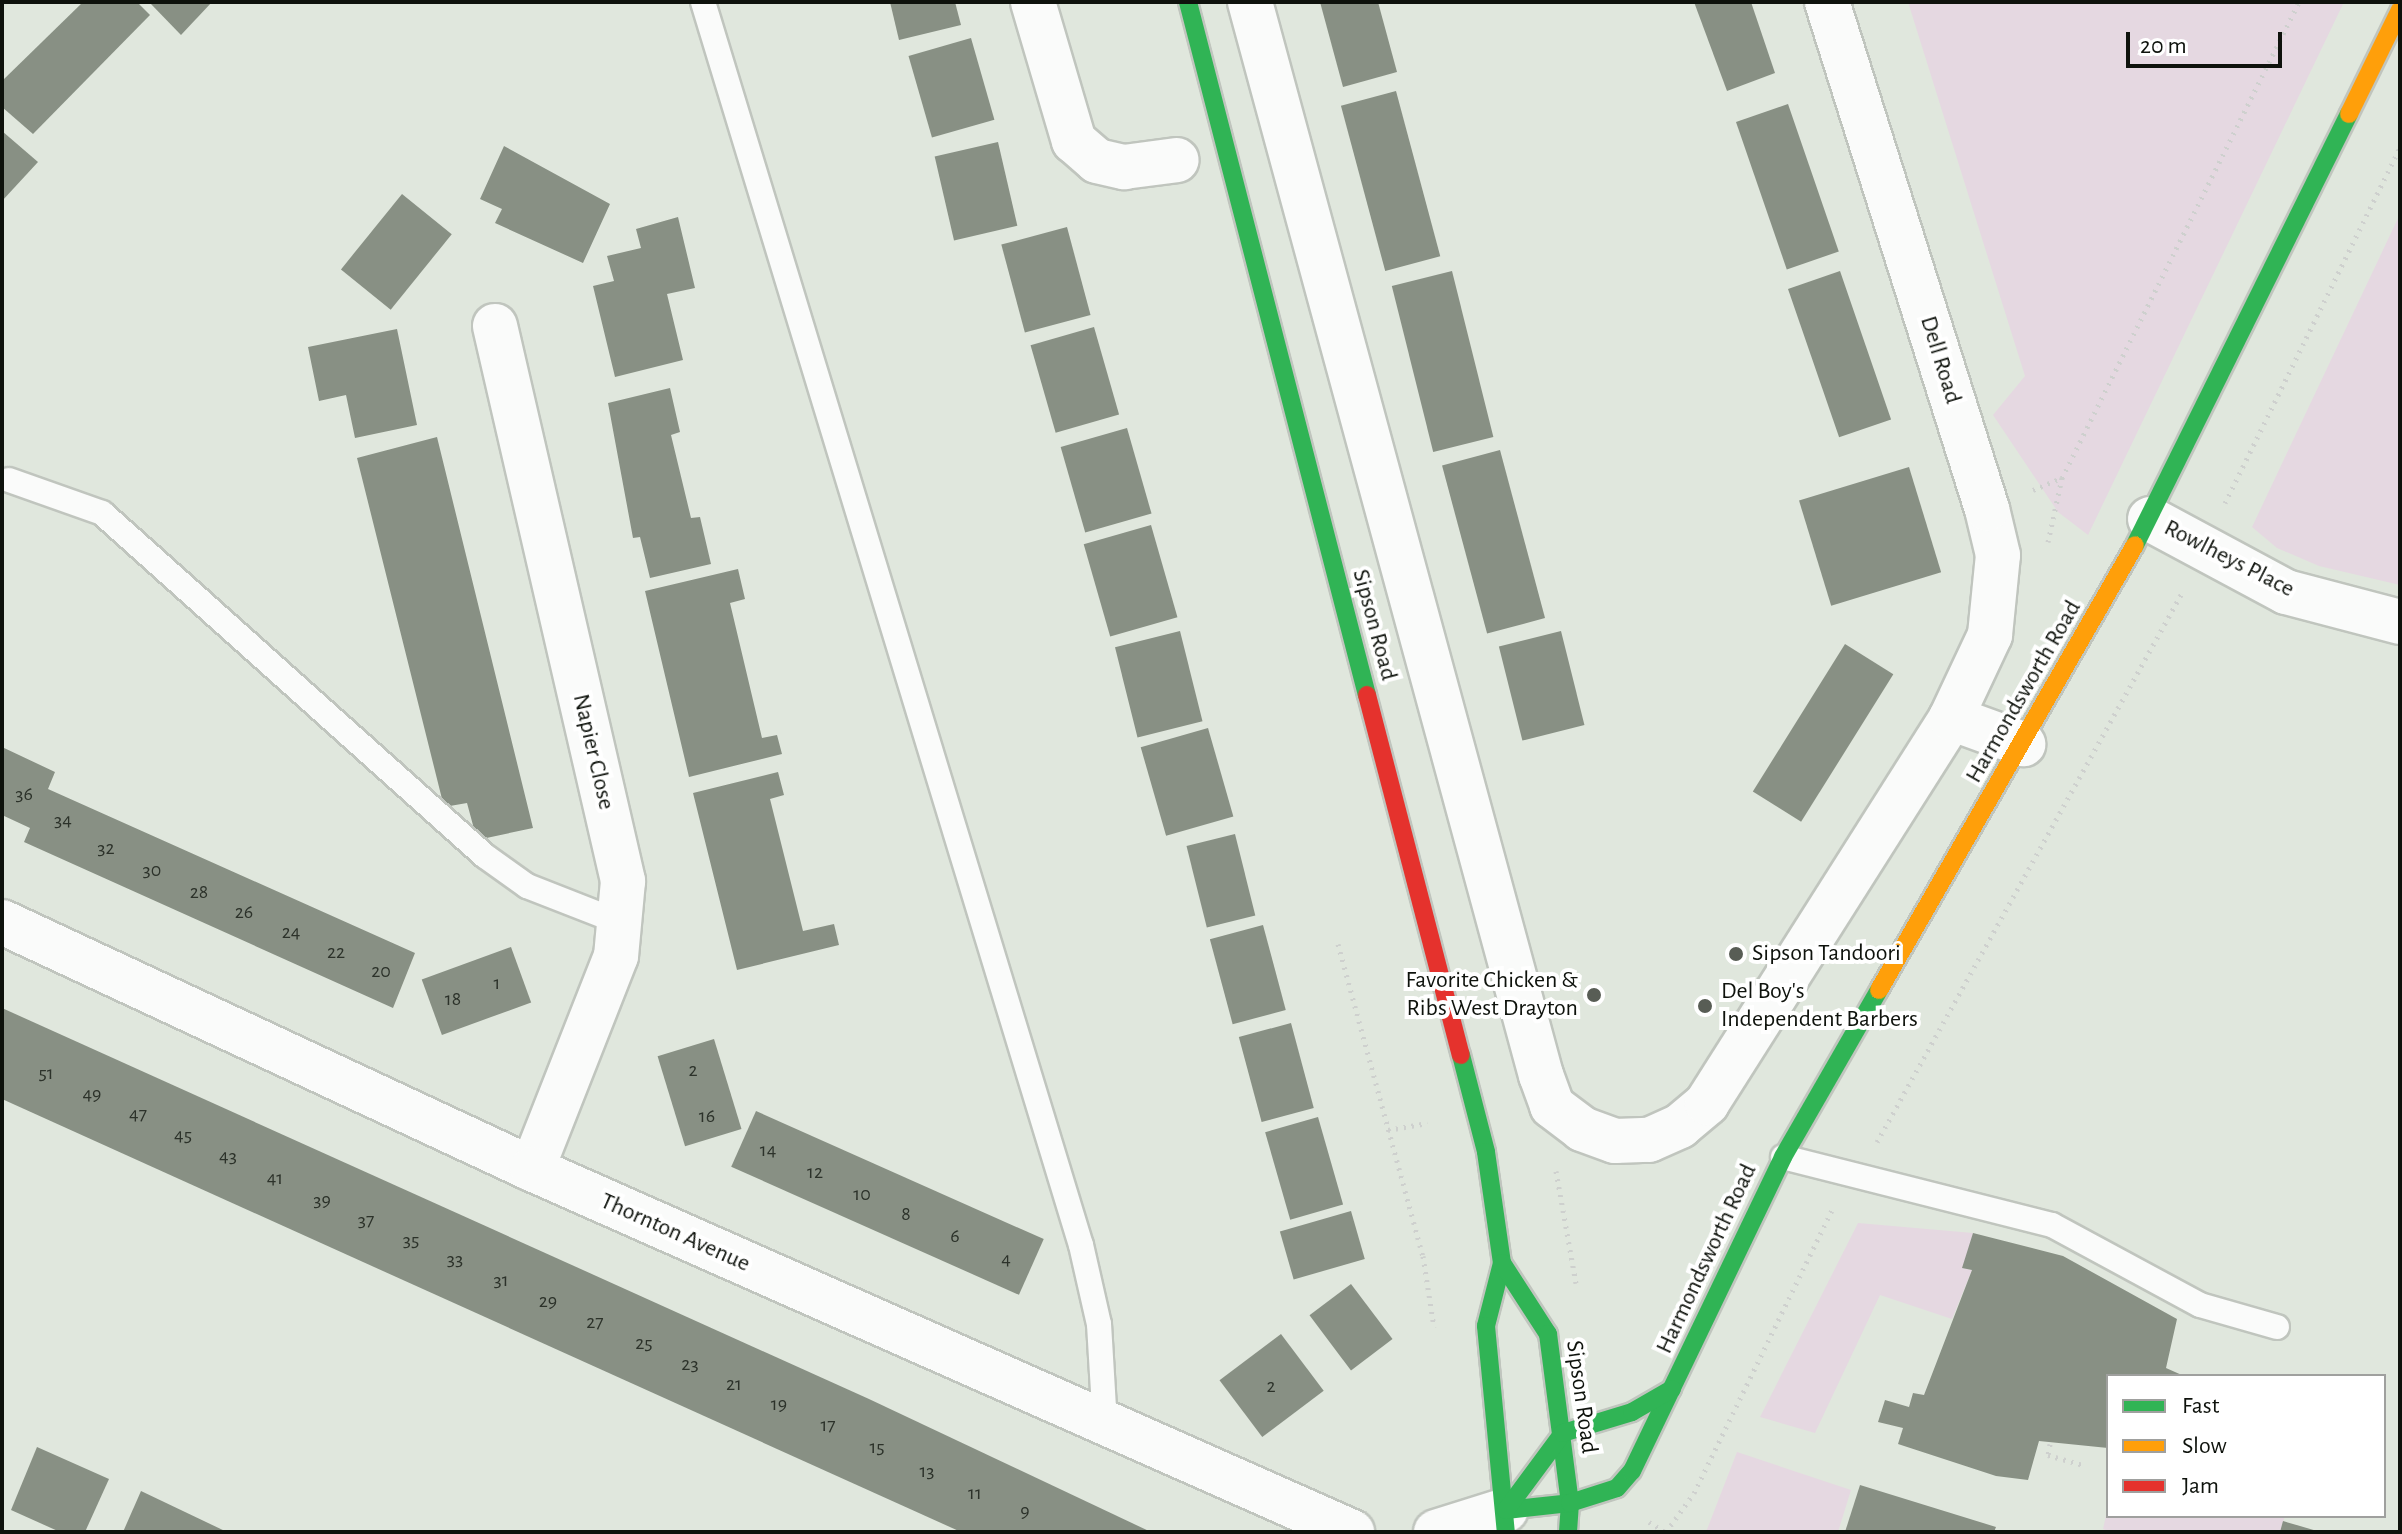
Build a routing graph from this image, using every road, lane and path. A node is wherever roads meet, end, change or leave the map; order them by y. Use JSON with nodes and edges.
{"nodes":[{"id":1,"x":703,"y":2,"type":"edge"},
{"id":2,"x":1033,"y":2,"type":"edge"},
{"id":3,"x":1188,"y":2,"type":"edge"},
{"id":4,"x":1250,"y":2,"type":"edge"},
{"id":5,"x":1827,"y":2,"type":"edge"},
{"id":6,"x":2299,"y":2,"type":"edge"},
{"id":7,"x":2400,"y":10,"type":"edge"},
{"id":8,"x":2400,"y":147,"type":"edge"},
{"id":9,"x":1222,"y":148,"type":"junction"},
{"id":10,"x":1177,"y":160,"type":"joint"},
{"id":11,"x":495,"y":326,"type":"dead end"},
{"id":12,"x":2062,"y":478,"type":"dead end"},
{"id":13,"x":9,"y":480,"type":"dead end"},
{"id":14,"x":2150,"y":519,"type":"junction"},
{"id":15,"x":2204,"y":546,"type":"junction"},
{"id":16,"x":2400,"y":622,"type":"edge"},
{"id":17,"x":1951,"y":718,"type":"junction"},
{"id":18,"x":2023,"y":744,"type":"junction"},
{"id":19,"x":2,"y":922,"type":"edge"},
{"id":20,"x":624,"y":924,"type":"junction"},
{"id":21,"x":1338,"y":944,"type":"dead end"},
{"id":22,"x":1552,"y":1106,"type":"junction"},
{"id":23,"x":1437,"y":1121,"type":"dead end"},
{"id":24,"x":1388,"y":1130,"type":"junction"},
{"id":25,"x":1783,"y":1157,"type":"junction"},
{"id":26,"x":532,"y":1169,"type":"junction"},
{"id":27,"x":1857,"y":1179,"type":"junction"},
{"id":28,"x":1502,"y":1263,"type":"junction"},
{"id":29,"x":1577,"y":1290,"type":"dead end"},
{"id":30,"x":2277,"y":1327,"type":"dead end"},
{"id":31,"x":1435,"y":1333,"type":"dead end"},
{"id":32,"x":1672,"y":1389,"type":"junction"},
{"id":33,"x":1105,"y":1426,"type":"junction"},
{"id":34,"x":1563,"y":1433,"type":"junction"},
{"id":35,"x":2050,"y":1444,"type":"dead end"},
{"id":36,"x":2083,"y":1465,"type":"dead end"},
{"id":37,"x":1570,"y":1503,"type":"junction"},
{"id":38,"x":1506,"y":1521,"type":"edge"},
{"id":39,"x":1352,"y":1532,"type":"edge"},
{"id":40,"x":1436,"y":1532,"type":"edge"},
{"id":41,"x":1568,"y":1532,"type":"edge"},
{"id":42,"x":1666,"y":1532,"type":"edge"}],
"edges":[{"from":1,"to":33,"type":"lane"},
{"from":2,"to":10,"type":"street"},
{"from":3,"to":9,"type":"street","name":"Sipson Road"},
{"from":4,"to":22,"type":"street"},
{"from":5,"to":17,"type":"street","name":"Dell Road"},
{"from":6,"to":12,"type":"path"},
{"from":7,"to":14,"type":"street","name":"Harmondsworth Road"},
{"from":8,"to":15,"type":"path"},
{"from":9,"to":10,"type":"lane"},
{"from":9,"to":28,"type":"street","name":"Sipson Road"},
{"from":11,"to":20,"type":"street","name":"Napier Close"},
{"from":13,"to":20,"type":"lane"},
{"from":14,"to":15,"type":"street","name":"Rowlheys Place"},
{"from":14,"to":18,"type":"street","name":"Harmondsworth Road"},
{"from":15,"to":16,"type":"street","name":"Rowlheys Place"},
{"from":15,"to":27,"type":"path"},
{"from":17,"to":18,"type":"street"},
{"from":17,"to":22,"type":"street","name":"Dell Road"},
{"from":18,"to":25,"type":"street","name":"Harmondsworth Road"},
{"from":19,"to":26,"type":"street","name":"Thornton Avenue"},
{"from":20,"to":26,"type":"street","name":"Napier Close"},
{"from":21,"to":24,"type":"path"},
{"from":22,"to":29,"type":"path"},
{"from":23,"to":24,"type":"path"},
{"from":24,"to":31,"type":"path"},
{"from":25,"to":27,"type":"lane"},
{"from":25,"to":32,"type":"street","name":"Harmondsworth Road"},
{"from":26,"to":33,"type":"street","name":"Thornton Avenue"},
{"from":27,"to":30,"type":"lane"},
{"from":27,"to":42,"type":"path"},
{"from":28,"to":34,"type":"street","name":"Sipson Road"},
{"from":28,"to":38,"type":"street","name":"Sipson Road"},
{"from":32,"to":34,"type":"street","name":"Harmondsworth Road"},
{"from":32,"to":37,"type":"street","name":"Harmondsworth Road"},
{"from":33,"to":39,"type":"street","name":"Thornton Avenue"},
{"from":34,"to":37,"type":"street","name":"Sipson Road"},
{"from":34,"to":38,"type":"street"},
{"from":35,"to":36,"type":"path"},
{"from":37,"to":38,"type":"street","name":"Harmondsworth Road"},
{"from":37,"to":41,"type":"street","name":"Sipson Road"},
{"from":38,"to":40,"type":"street"}]}
